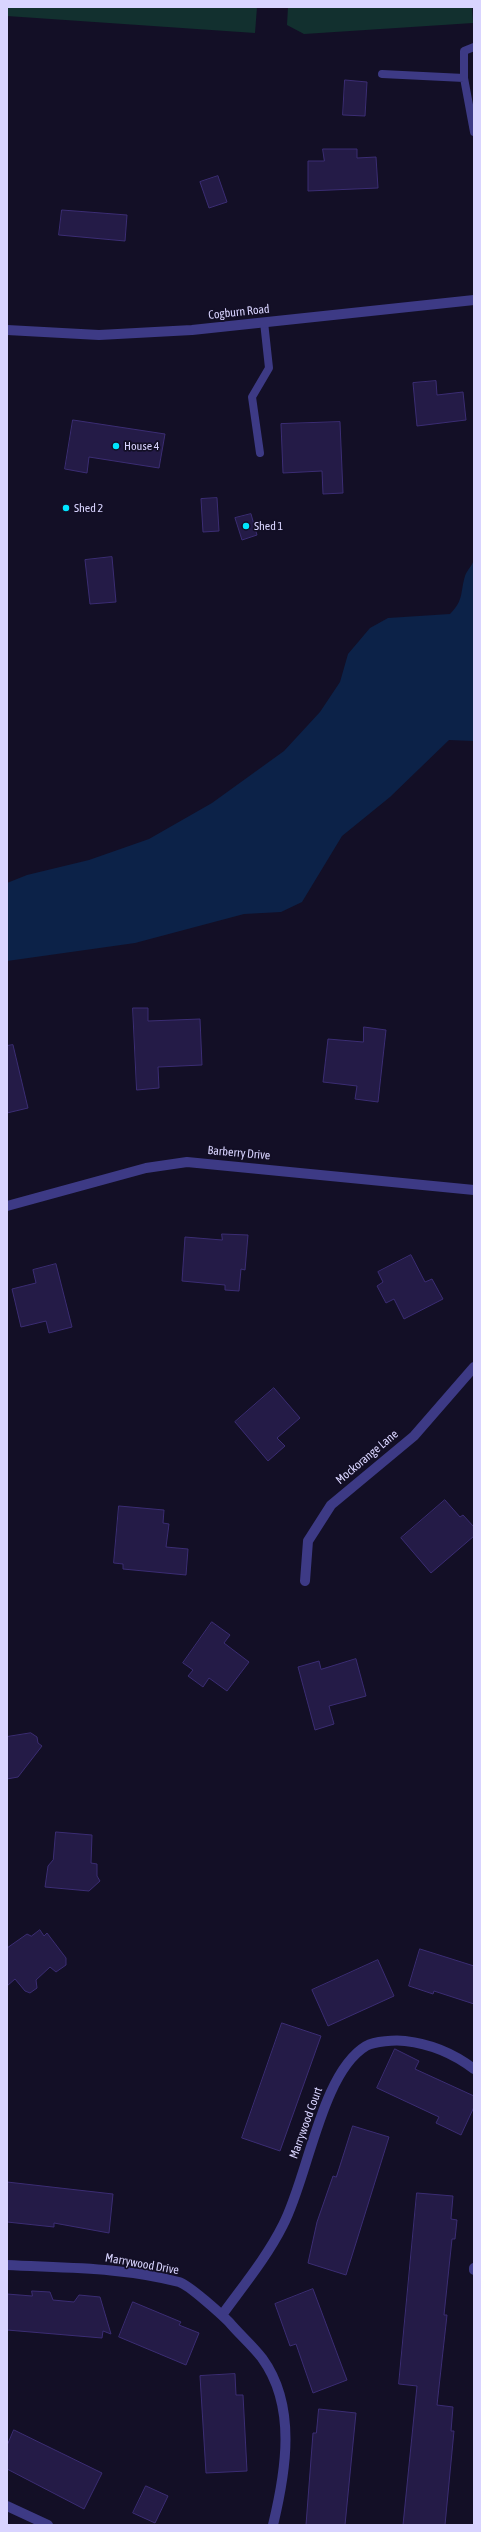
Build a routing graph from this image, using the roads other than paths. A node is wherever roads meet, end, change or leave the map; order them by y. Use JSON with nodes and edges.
{"nodes":[{"id":1,"x":474,"y":47,"type":"edge"},
{"id":2,"x":382,"y":74,"type":"dead end"},
{"id":3,"x":464,"y":78,"type":"junction"},
{"id":4,"x":474,"y":132,"type":"edge"},
{"id":5,"x":474,"y":300,"type":"edge"},
{"id":6,"x":264,"y":322,"type":"junction"},
{"id":7,"x":7,"y":330,"type":"edge"},
{"id":8,"x":260,"y":453,"type":"dead end"},
{"id":9,"x":474,"y":1190,"type":"edge"},
{"id":10,"x":7,"y":1206,"type":"edge"},
{"id":11,"x":474,"y":1366,"type":"edge"},
{"id":12,"x":305,"y":1581,"type":"dead end"},
{"id":13,"x":474,"y":2069,"type":"edge"},
{"id":14,"x":7,"y":2265,"type":"edge"},
{"id":15,"x":222,"y":2315,"type":"junction"},
{"id":16,"x":7,"y":2506,"type":"edge"},
{"id":17,"x":48,"y":2525,"type":"edge"},
{"id":18,"x":274,"y":2525,"type":"edge"}],
"edges":[{"from":1,"to":3,"type":"lane"},
{"from":2,"to":3,"type":"lane"},
{"from":3,"to":4,"type":"lane"},
{"from":5,"to":6,"type":"street","name":"Cogburn Road"},
{"from":6,"to":7,"type":"street","name":"Cogburn Road"},
{"from":6,"to":8,"type":"lane"},
{"from":9,"to":10,"type":"street","name":"Barberry Drive"},
{"from":11,"to":12,"type":"street","name":"Mockorange Lane"},
{"from":13,"to":15,"type":"street","name":"Marrywood Court"},
{"from":14,"to":15,"type":"street","name":"Marrywood Drive"},
{"from":15,"to":18,"type":"street","name":"Marrywood Drive"},
{"from":16,"to":17,"type":"street"}]}
